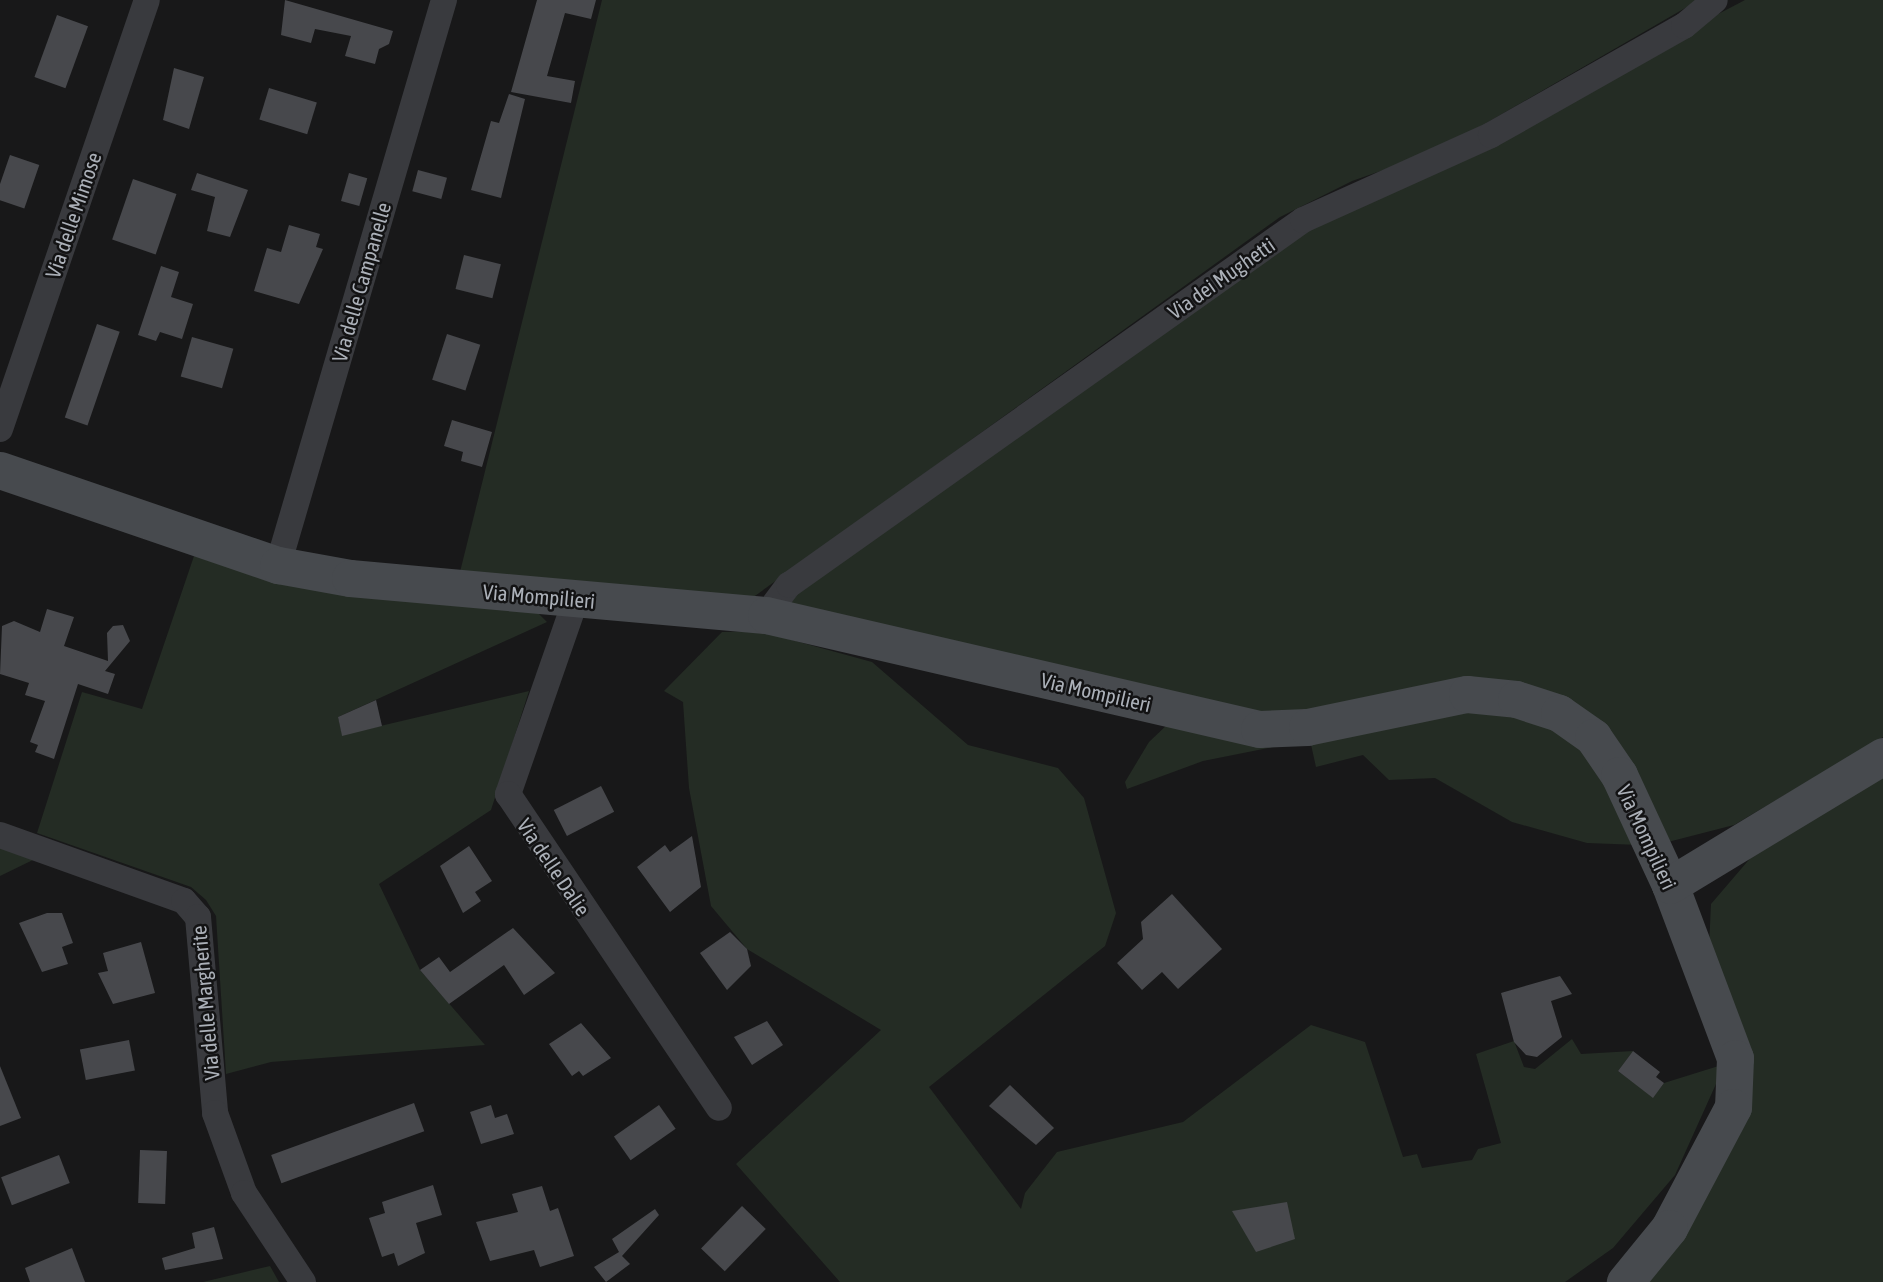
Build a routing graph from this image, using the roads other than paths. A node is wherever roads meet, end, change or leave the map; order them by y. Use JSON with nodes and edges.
{"nodes":[{"id":1,"x":146,"y":0,"type":"edge"},
{"id":2,"x":444,"y":0,"type":"edge"},
{"id":3,"x":1715,"y":0,"type":"edge"},
{"id":4,"x":0,"y":429,"type":"edge"},
{"id":5,"x":0,"y":470,"type":"edge"},
{"id":6,"x":278,"y":565,"type":"junction"},
{"id":7,"x":576,"y":599,"type":"junction"},
{"id":8,"x":766,"y":615,"type":"junction"},
{"id":9,"x":1883,"y":756,"type":"edge"},
{"id":10,"x":0,"y":835,"type":"edge"},
{"id":11,"x":1670,"y":885,"type":"junction"},
{"id":12,"x":719,"y":1108,"type":"dead end"},
{"id":13,"x":303,"y":1282,"type":"edge"},
{"id":14,"x":1625,"y":1282,"type":"edge"}],
"edges":[{"from":1,"to":4,"type":"street","name":"Via delle Mimose"},
{"from":2,"to":6,"type":"street","name":"Via delle Campanelle"},
{"from":3,"to":8,"type":"street","name":"Via dei Mughetti"},
{"from":5,"to":6,"type":"street","name":"Via Mompilieri"},
{"from":6,"to":7,"type":"street","name":"Via Mompilieri"},
{"from":7,"to":8,"type":"street","name":"Via Mompilieri"},
{"from":7,"to":12,"type":"street","name":"Via delle Dalie"},
{"from":8,"to":11,"type":"street","name":"Via Mompilieri"},
{"from":9,"to":11,"type":"street"},
{"from":10,"to":13,"type":"street","name":"Via delle Margherite"},
{"from":11,"to":14,"type":"street","name":"Via Mompilieri"}]}
